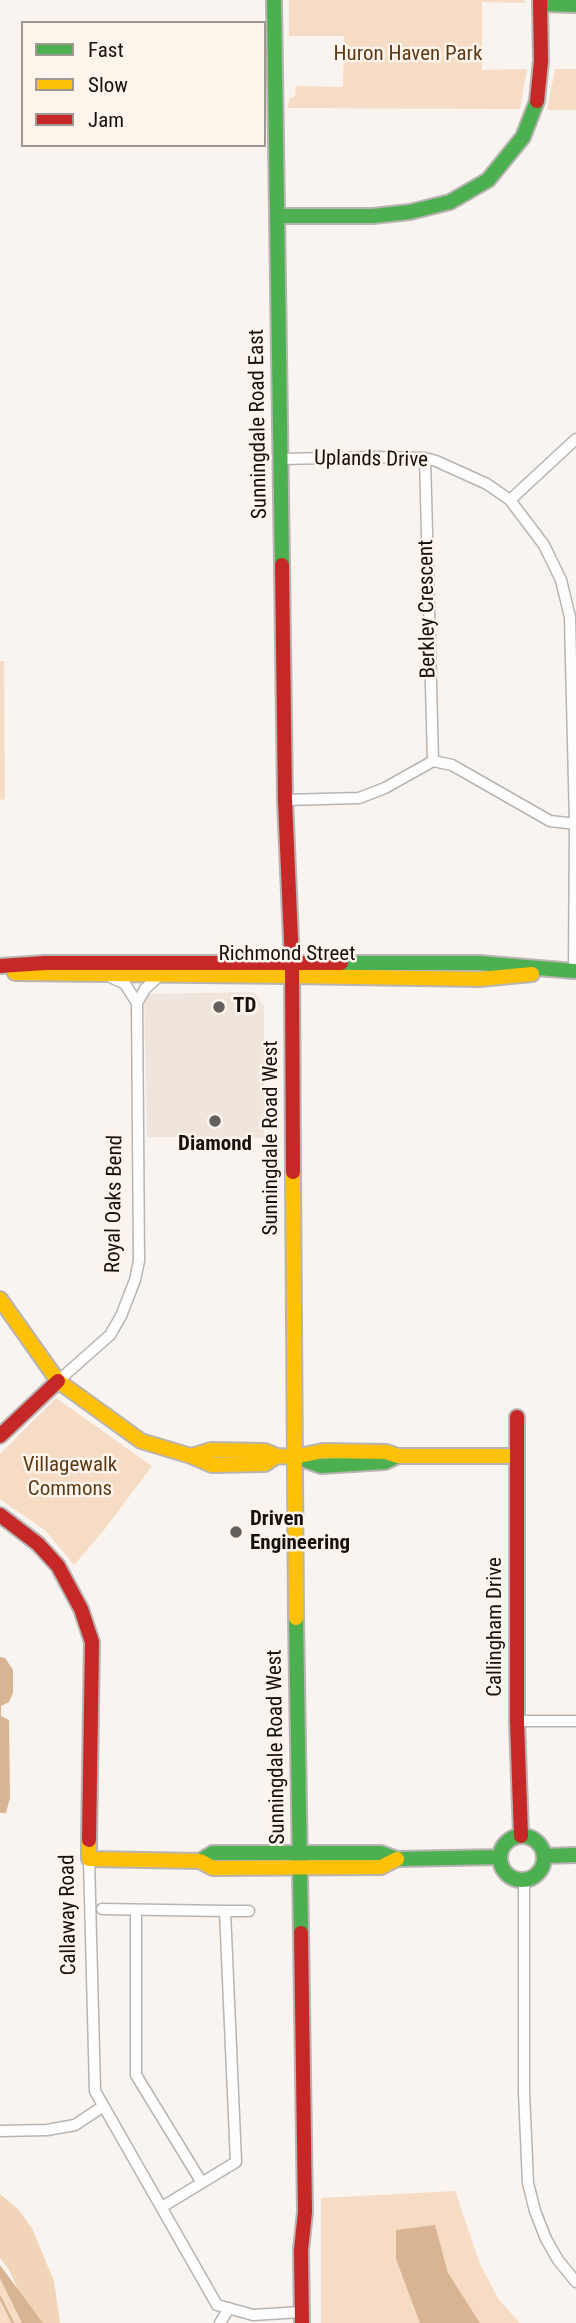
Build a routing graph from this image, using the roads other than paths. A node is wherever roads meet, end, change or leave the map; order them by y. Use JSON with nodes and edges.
{"nodes":[{"id":1,"x":274,"y":0,"type":"edge"},
{"id":2,"x":540,"y":2,"type":"edge"},
{"id":3,"x":576,"y":5,"type":"edge"},
{"id":4,"x":277,"y":216,"type":"junction"},
{"id":5,"x":576,"y":439,"type":"edge"},
{"id":6,"x":281,"y":458,"type":"junction"},
{"id":7,"x":425,"y":458,"type":"junction"},
{"id":8,"x":510,"y":500,"type":"junction"},
{"id":9,"x":433,"y":761,"type":"junction"},
{"id":10,"x":285,"y":800,"type":"junction"},
{"id":11,"x":575,"y":824,"type":"edge"},
{"id":12,"x":0,"y":966,"type":"edge"},
{"id":13,"x":288,"y":970,"type":"junction"},
{"id":14,"x":575,"y":971,"type":"edge"},
{"id":15,"x":0,"y":973,"type":"edge"},
{"id":16,"x":106,"y":975,"type":"junction"},
{"id":17,"x":160,"y":975,"type":"junction"},
{"id":18,"x":137,"y":1003,"type":"junction"},
{"id":19,"x":0,"y":1299,"type":"edge"},
{"id":20,"x":58,"y":1381,"type":"junction"},
{"id":21,"x":517,"y":1418,"type":"dead end"},
{"id":22,"x":0,"y":1436,"type":"edge"},
{"id":23,"x":517,"y":1456,"type":"junction"},
{"id":24,"x":294,"y":1457,"type":"junction"},
{"id":25,"x":0,"y":1515,"type":"edge"},
{"id":26,"x":517,"y":1721,"type":"junction"},
{"id":27,"x":576,"y":1721,"type":"edge"},
{"id":28,"x":522,"y":1836,"type":"junction"},
{"id":29,"x":300,"y":1853,"type":"junction"},
{"id":30,"x":576,"y":1855,"type":"edge"},
{"id":31,"x":544,"y":1856,"type":"junction"},
{"id":32,"x":500,"y":1857,"type":"junction"},
{"id":33,"x":89,"y":1859,"type":"junction"},
{"id":34,"x":397,"y":1859,"type":"junction"},
{"id":35,"x":200,"y":1861,"type":"junction"},
{"id":36,"x":301,"y":1869,"type":"junction"},
{"id":37,"x":524,"y":1880,"type":"junction"},
{"id":38,"x":102,"y":1909,"type":"dead end"},
{"id":39,"x":136,"y":1910,"type":"junction"},
{"id":40,"x":226,"y":1911,"type":"junction"},
{"id":41,"x":249,"y":1911,"type":"dead end"},
{"id":42,"x":103,"y":2107,"type":"junction"},
{"id":43,"x":0,"y":2131,"type":"edge"},
{"id":44,"x":202,"y":2183,"type":"junction"},
{"id":45,"x":162,"y":2207,"type":"junction"},
{"id":46,"x":576,"y":2282,"type":"edge"},
{"id":47,"x":229,"y":2308,"type":"junction"},
{"id":48,"x":304,"y":2319,"type":"edge"},
{"id":49,"x":220,"y":2323,"type":"edge"}],
"edges":[{"from":1,"to":4,"type":"main road","name":"Sunningdale Road East"},
{"from":2,"to":3,"type":"main road"},
{"from":2,"to":4,"type":"main road"},
{"from":4,"to":6,"type":"main road","name":"Sunningdale Road East"},
{"from":5,"to":8,"type":"street"},
{"from":6,"to":7,"type":"street","name":"Uplands Drive"},
{"from":6,"to":10,"type":"main road","name":"Sunningdale Road East"},
{"from":7,"to":8,"type":"street","name":"Uplands Drive"},
{"from":7,"to":9,"type":"street","name":"Berkley Crescent"},
{"from":8,"to":11,"type":"street","name":"Uplands Drive"},
{"from":9,"to":10,"type":"street"},
{"from":9,"to":11,"type":"street"},
{"from":10,"to":13,"type":"main road","name":"Sunningdale Road East"},
{"from":11,"to":14,"type":"street","name":"Uplands Drive"},
{"from":12,"to":13,"type":"main road","name":"Richmond Street"},
{"from":13,"to":14,"type":"main road","name":"Richmond Street"},
{"from":13,"to":17,"type":"main road","name":"Richmond Street"},
{"from":13,"to":24,"type":"main road","name":"Sunningdale Road West"},
{"from":15,"to":16,"type":"main road","name":"Richmond Street"},
{"from":16,"to":17,"type":"main road","name":"Richmond Street"},
{"from":16,"to":18,"type":"street"},
{"from":17,"to":18,"type":"street"},
{"from":18,"to":20,"type":"street","name":"Royal Oaks Bend"},
{"from":19,"to":20,"type":"main road"},
{"from":20,"to":22,"type":"main road","name":"Royal Oaks Bend"},
{"from":20,"to":24,"type":"main road"},
{"from":21,"to":23,"type":"main road","name":"Callingham Drive"},
{"from":23,"to":24,"type":"main road"},
{"from":23,"to":26,"type":"main road","name":"Callingham Drive"},
{"from":24,"to":29,"type":"main road","name":"Sunningdale Road West"},
{"from":25,"to":33,"type":"main road","name":"Callaway Road"},
{"from":26,"to":27,"type":"street"},
{"from":26,"to":28,"type":"main road","name":"Callingham Drive"},
{"from":28,"to":31,"type":"main road"},
{"from":28,"to":32,"type":"main road"},
{"from":29,"to":34,"type":"main road"},
{"from":29,"to":35,"type":"main road"},
{"from":29,"to":36,"type":"main road","name":"Sunningdale Road West"},
{"from":30,"to":31,"type":"main road"},
{"from":31,"to":37,"type":"main road"},
{"from":32,"to":34,"type":"main road"},
{"from":32,"to":37,"type":"main road"},
{"from":33,"to":35,"type":"main road"},
{"from":33,"to":42,"type":"street","name":"Callaway Road"},
{"from":34,"to":36,"type":"main road"},
{"from":35,"to":36,"type":"main road"},
{"from":36,"to":48,"type":"main road","name":"Sunningdale Road West"},
{"from":37,"to":46,"type":"street"},
{"from":38,"to":39,"type":"street"},
{"from":39,"to":40,"type":"street"},
{"from":39,"to":44,"type":"street"},
{"from":40,"to":41,"type":"street"},
{"from":40,"to":44,"type":"street"},
{"from":42,"to":43,"type":"street"},
{"from":42,"to":45,"type":"street","name":"Callaway Road"},
{"from":44,"to":45,"type":"street"},
{"from":45,"to":47,"type":"street","name":"Callaway Road"},
{"from":47,"to":48,"type":"street"},
{"from":47,"to":49,"type":"street"}]}
